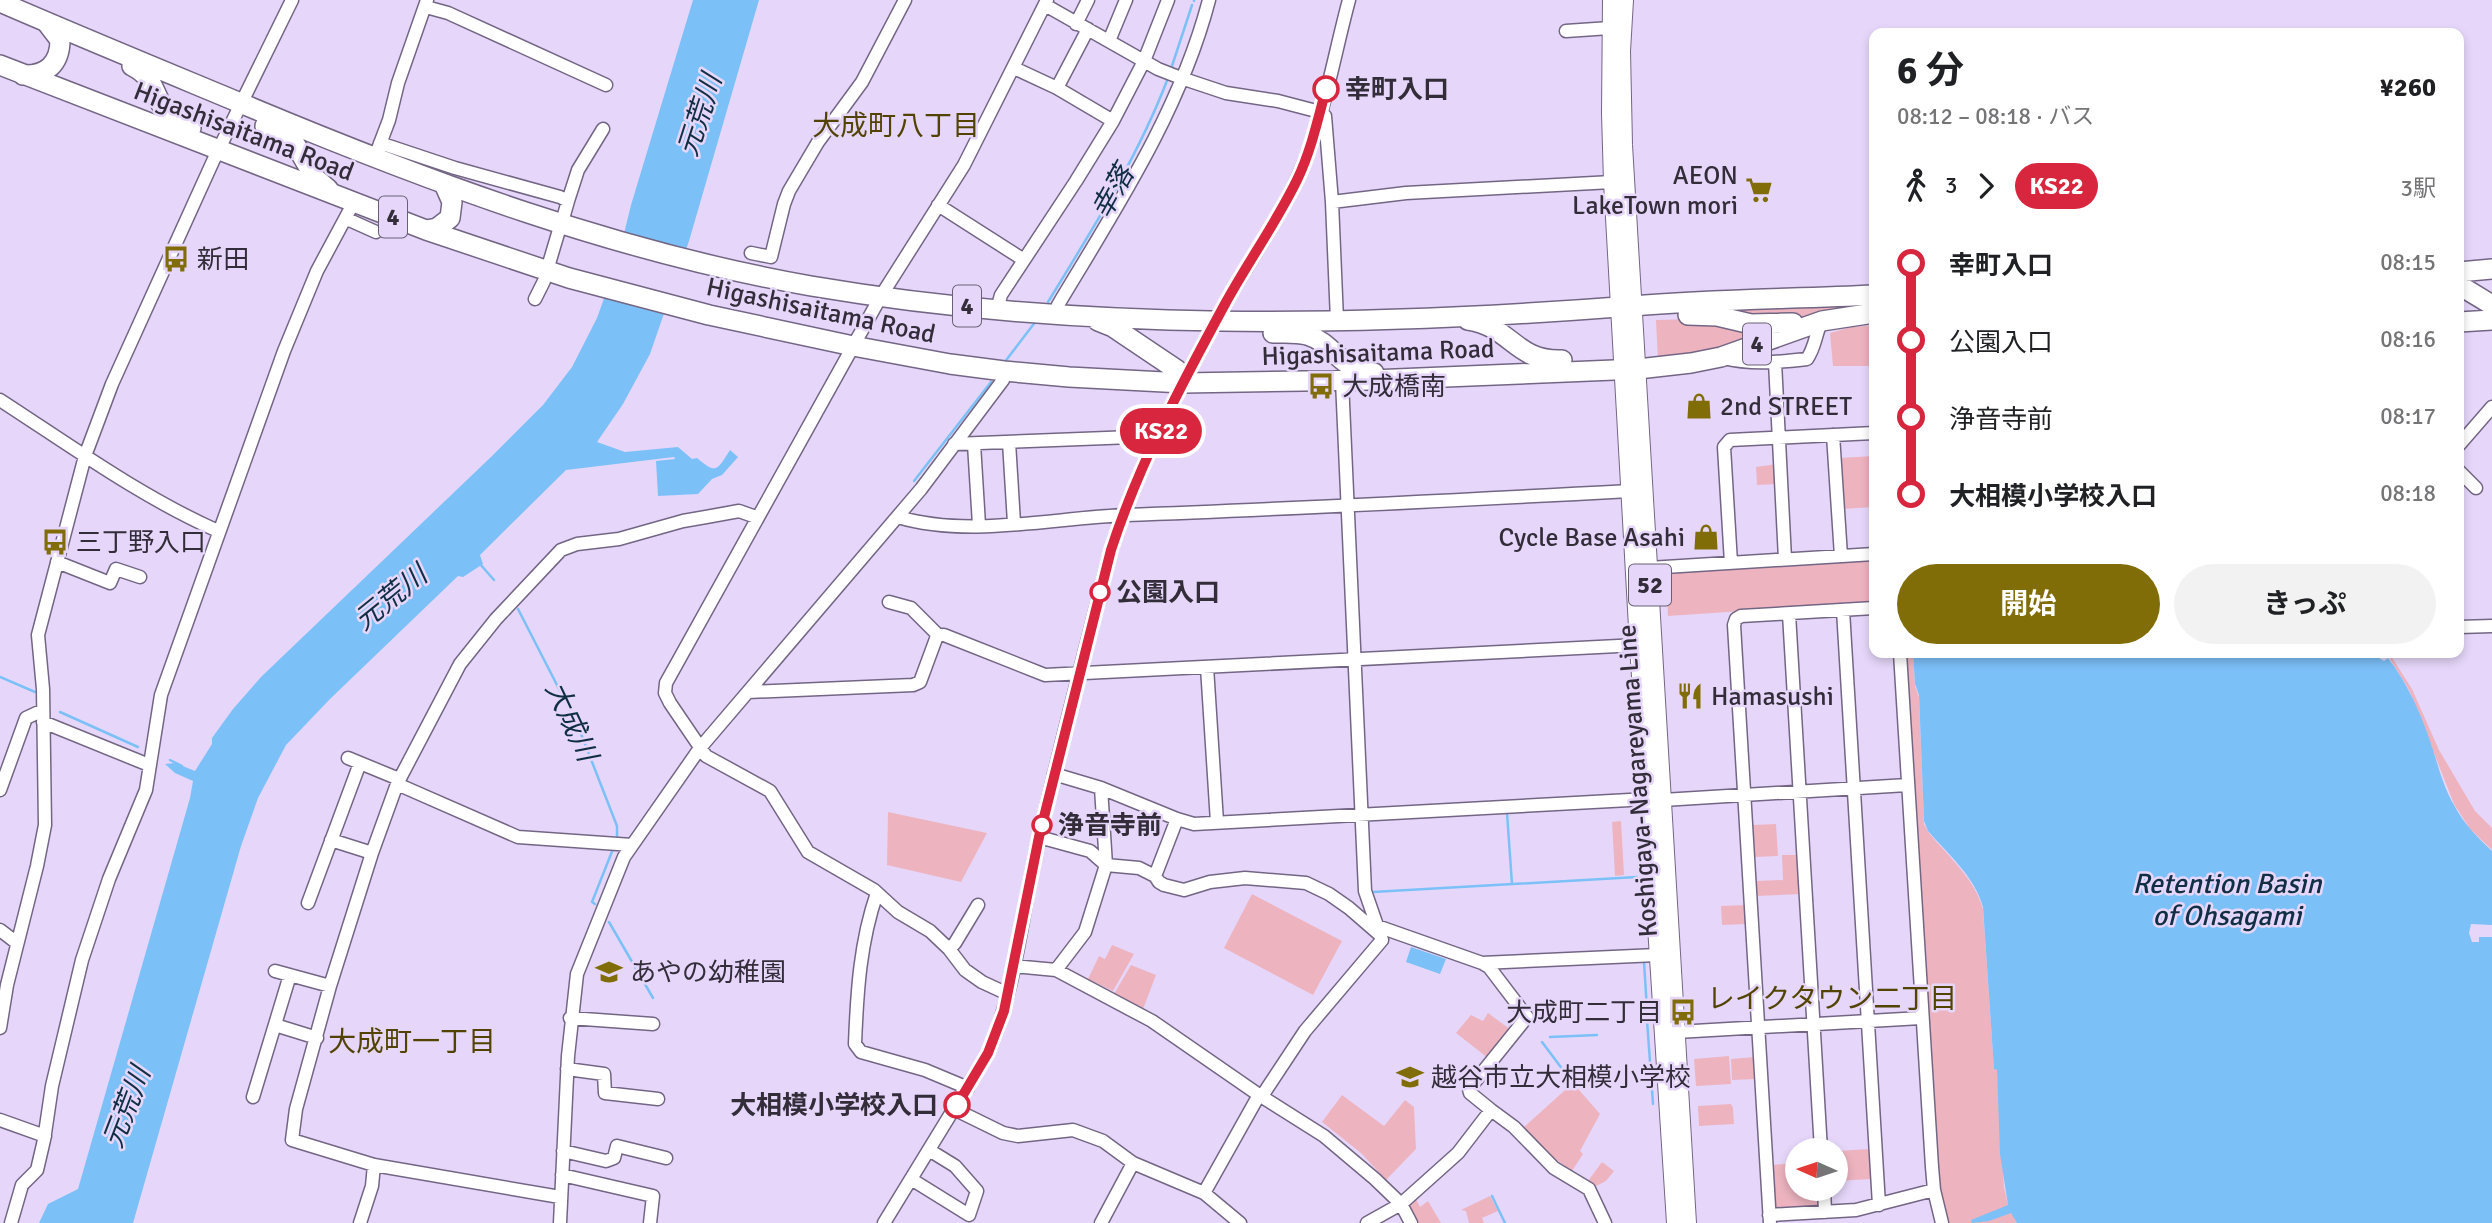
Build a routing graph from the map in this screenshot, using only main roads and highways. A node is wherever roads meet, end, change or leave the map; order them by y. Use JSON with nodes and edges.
{"nodes":[{"id":1,"x":1611,"y":0,"type":"edge"},
{"id":2,"x":1625,"y":0,"type":"edge"},
{"id":3,"x":0,"y":2,"type":"edge"},
{"id":4,"x":46,"y":22,"type":"junction"},
{"id":5,"x":98,"y":44,"type":"junction"},
{"id":6,"x":0,"y":65,"type":"edge"},
{"id":7,"x":23,"y":75,"type":"junction"},
{"id":8,"x":242,"y":104,"type":"junction"},
{"id":9,"x":219,"y":149,"type":"junction"},
{"id":10,"x":444,"y":184,"type":"junction"},
{"id":11,"x":347,"y":206,"type":"junction"},
{"id":12,"x":426,"y":230,"type":"junction"},
{"id":13,"x":2492,"y":269,"type":"edge"},
{"id":14,"x":2464,"y":272,"type":"edge"},
{"id":15,"x":2464,"y":288,"type":"edge"},
{"id":16,"x":1869,"y":295,"type":"edge"},
{"id":17,"x":2492,"y":304,"type":"edge"},
{"id":18,"x":1628,"y":310,"type":"junction"},
{"id":19,"x":1869,"y":314,"type":"edge"},
{"id":20,"x":1437,"y":316,"type":"junction"},
{"id":21,"x":1087,"y":317,"type":"junction"},
{"id":22,"x":2492,"y":320,"type":"edge"},
{"id":23,"x":1216,"y":321,"type":"junction"},
{"id":24,"x":1822,"y":321,"type":"junction"},
{"id":25,"x":2464,"y":322,"type":"edge"},
{"id":26,"x":1628,"y":367,"type":"junction"},
{"id":27,"x":1412,"y":378,"type":"junction"},
{"id":28,"x":1183,"y":383,"type":"junction"},
{"id":29,"x":1656,"y":800,"type":"junction"},
{"id":30,"x":1675,"y":1223,"type":"edge"},
{"id":31,"x":1688,"y":1223,"type":"edge"}],
"edges":[{"from":1,"to":18,"type":"main road","name":"Koshigaya-Nagareyama Line","number":"52"},
{"from":2,"to":18,"type":"main road","name":"Koshigaya-Nagareyama Line","number":"52"},
{"from":3,"to":4,"type":"highway","name":"Higashisaitama Road","number":"4"},
{"from":4,"to":5,"type":"highway","name":"Higashisaitama Road","number":"4"},
{"from":4,"to":7,"type":"highway"},
{"from":5,"to":8,"type":"highway","name":"Higashisaitama Road","number":"4"},
{"from":5,"to":9,"type":"highway","number":"4"},
{"from":6,"to":7,"type":"highway","name":"Higashisaitama Road","number":"4"},
{"from":7,"to":9,"type":"highway","name":"Higashisaitama Road","number":"4"},
{"from":8,"to":10,"type":"highway","name":"Higashisaitama Road","number":"4"},
{"from":8,"to":11,"type":"highway","number":"4"},
{"from":9,"to":11,"type":"highway","name":"Higashisaitama Road","number":"4"},
{"from":10,"to":12,"type":"highway","number":"4"},
{"from":10,"to":21,"type":"highway","name":"Higashisaitama Road","number":"4"},
{"from":11,"to":12,"type":"highway","name":"Higashisaitama Road","number":"4"},
{"from":12,"to":28,"type":"highway","name":"Higashisaitama Road","number":"4"},
{"from":13,"to":14,"type":"highway"},
{"from":15,"to":17,"type":"highway"},
{"from":16,"to":18,"type":"highway","name":"Higashisaitama Road","number":"4"},
{"from":18,"to":20,"type":"highway","name":"Higashisaitama Road","number":"4"},
{"from":18,"to":24,"type":"highway","number":"4"},
{"from":18,"to":26,"type":"main road","name":"Koshigaya-Nagareyama Line","number":"52"},
{"from":19,"to":24,"type":"highway","name":"Higashisaitama Road","number":"4"},
{"from":20,"to":23,"type":"highway","name":"Higashisaitama Road","number":"4"},
{"from":20,"to":26,"type":"highway","number":"4"},
{"from":21,"to":23,"type":"highway","name":"Higashisaitama Road","number":"4"},
{"from":21,"to":28,"type":"highway"},
{"from":22,"to":25,"type":"highway"},
{"from":23,"to":27,"type":"highway","number":"4"},
{"from":24,"to":26,"type":"highway","name":"Higashisaitama Road","number":"4"},
{"from":26,"to":27,"type":"highway","name":"Higashisaitama Road","number":"4"},
{"from":26,"to":29,"type":"main road","name":"Koshigaya-Nagareyama Line","number":"52"},
{"from":26,"to":29,"type":"main road","name":"Koshigaya-Nagareyama Line","number":"52"},
{"from":27,"to":28,"type":"highway","name":"Higashisaitama Road","number":"4"},
{"from":29,"to":30,"type":"main road","name":"Koshigaya-Nagareyama Line","number":"52"},
{"from":29,"to":31,"type":"main road","name":"Koshigaya-Nagareyama Line","number":"52"}]}
